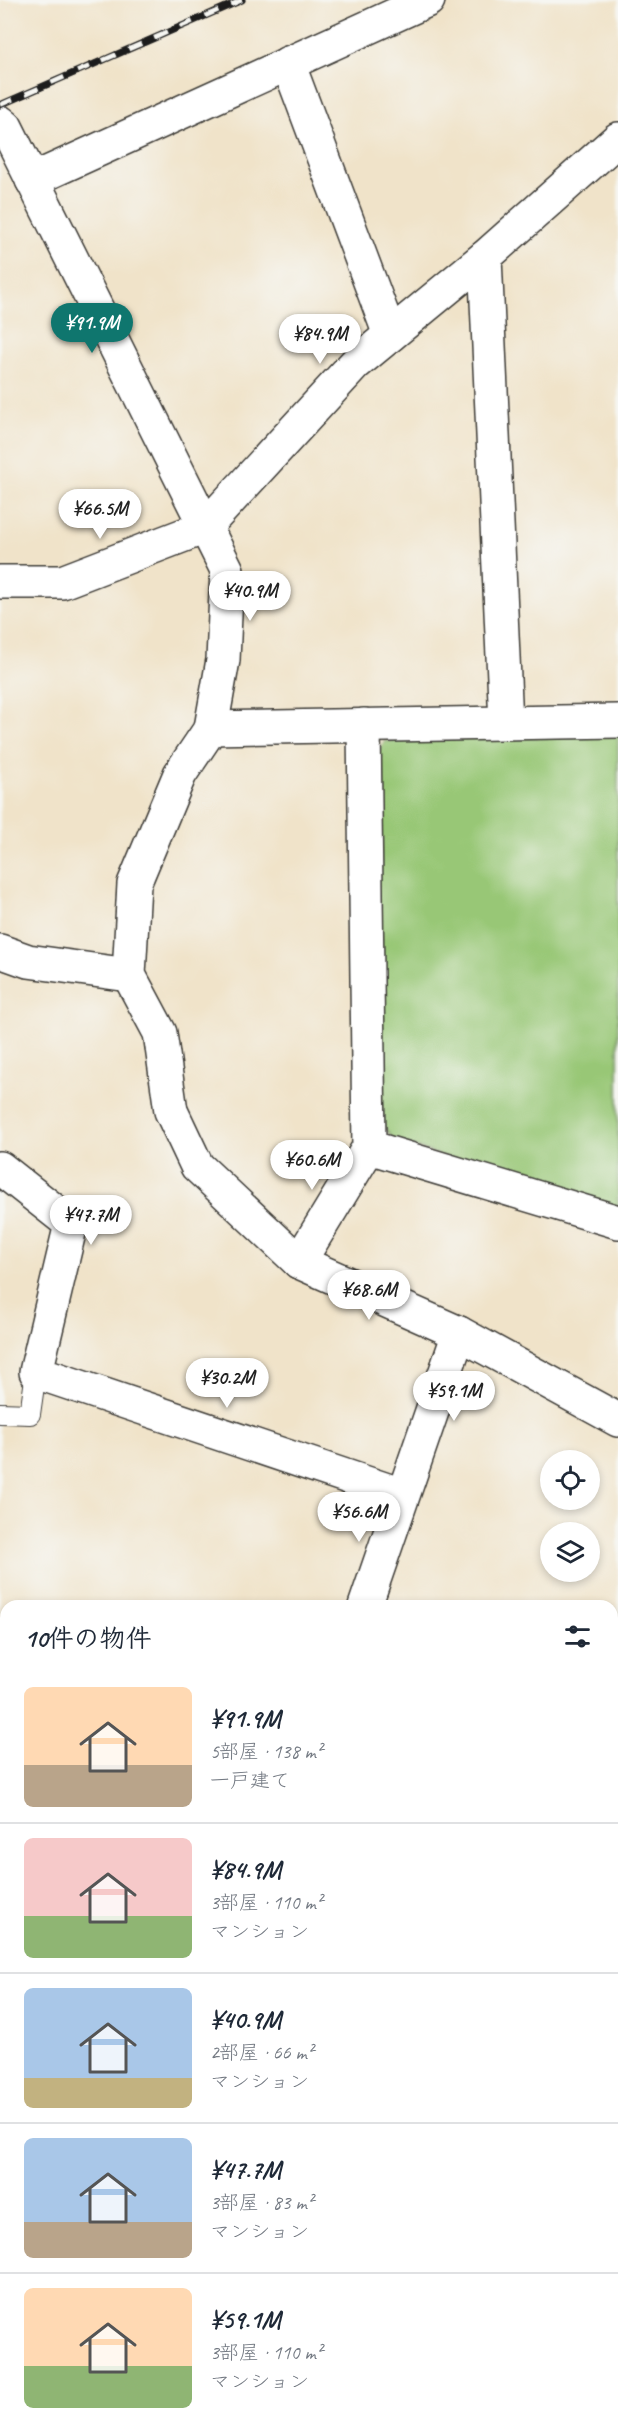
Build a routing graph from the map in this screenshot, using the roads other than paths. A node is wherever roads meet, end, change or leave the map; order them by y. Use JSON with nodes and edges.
{"nodes":[{"id":1,"x":428,"y":0,"type":"edge"},
{"id":2,"x":288,"y":63,"type":"junction"},
{"id":3,"x":0,"y":122,"type":"edge"},
{"id":4,"x":618,"y":139,"type":"edge"},
{"id":5,"x":18,"y":169,"type":"edge"},
{"id":6,"x":485,"y":256,"type":"junction"},
{"id":7,"x":390,"y":335,"type":"junction"},
{"id":8,"x":205,"y":527,"type":"junction"},
{"id":9,"x":0,"y":582,"type":"edge"},
{"id":10,"x":618,"y":721,"type":"edge"},
{"id":11,"x":506,"y":723,"type":"junction"},
{"id":12,"x":364,"y":725,"type":"junction"},
{"id":13,"x":211,"y":728,"type":"junction"},
{"id":14,"x":0,"y":951,"type":"edge"},
{"id":15,"x":129,"y":975,"type":"junction"},
{"id":16,"x":369,"y":1147,"type":"junction"},
{"id":17,"x":0,"y":1168,"type":"edge"},
{"id":18,"x":618,"y":1222,"type":"edge"},
{"id":19,"x":299,"y":1262,"type":"junction"},
{"id":20,"x":459,"y":1333,"type":"junction"},
{"id":21,"x":36,"y":1371,"type":"junction"},
{"id":22,"x":0,"y":1413,"type":"edge"},
{"id":23,"x":618,"y":1420,"type":"edge"},
{"id":24,"x":402,"y":1495,"type":"junction"},
{"id":25,"x":367,"y":1600,"type":"edge"}],
"edges":[{"from":1,"to":2,"type":"street"},
{"from":2,"to":5,"type":"street"},
{"from":2,"to":7,"type":"street"},
{"from":3,"to":5,"type":"street"},
{"from":4,"to":6,"type":"street"},
{"from":5,"to":8,"type":"street"},
{"from":6,"to":7,"type":"street"},
{"from":6,"to":11,"type":"street"},
{"from":7,"to":8,"type":"street"},
{"from":8,"to":9,"type":"street"},
{"from":8,"to":13,"type":"street"},
{"from":10,"to":11,"type":"street"},
{"from":11,"to":12,"type":"street"},
{"from":12,"to":13,"type":"street"},
{"from":12,"to":16,"type":"street"},
{"from":13,"to":15,"type":"street"},
{"from":14,"to":15,"type":"street"},
{"from":15,"to":19,"type":"street"},
{"from":16,"to":18,"type":"street"},
{"from":16,"to":19,"type":"street"},
{"from":17,"to":21,"type":"street"},
{"from":19,"to":20,"type":"street"},
{"from":20,"to":23,"type":"street"},
{"from":20,"to":24,"type":"street"},
{"from":21,"to":22,"type":"lane"},
{"from":21,"to":24,"type":"street"},
{"from":24,"to":25,"type":"street"}]}
